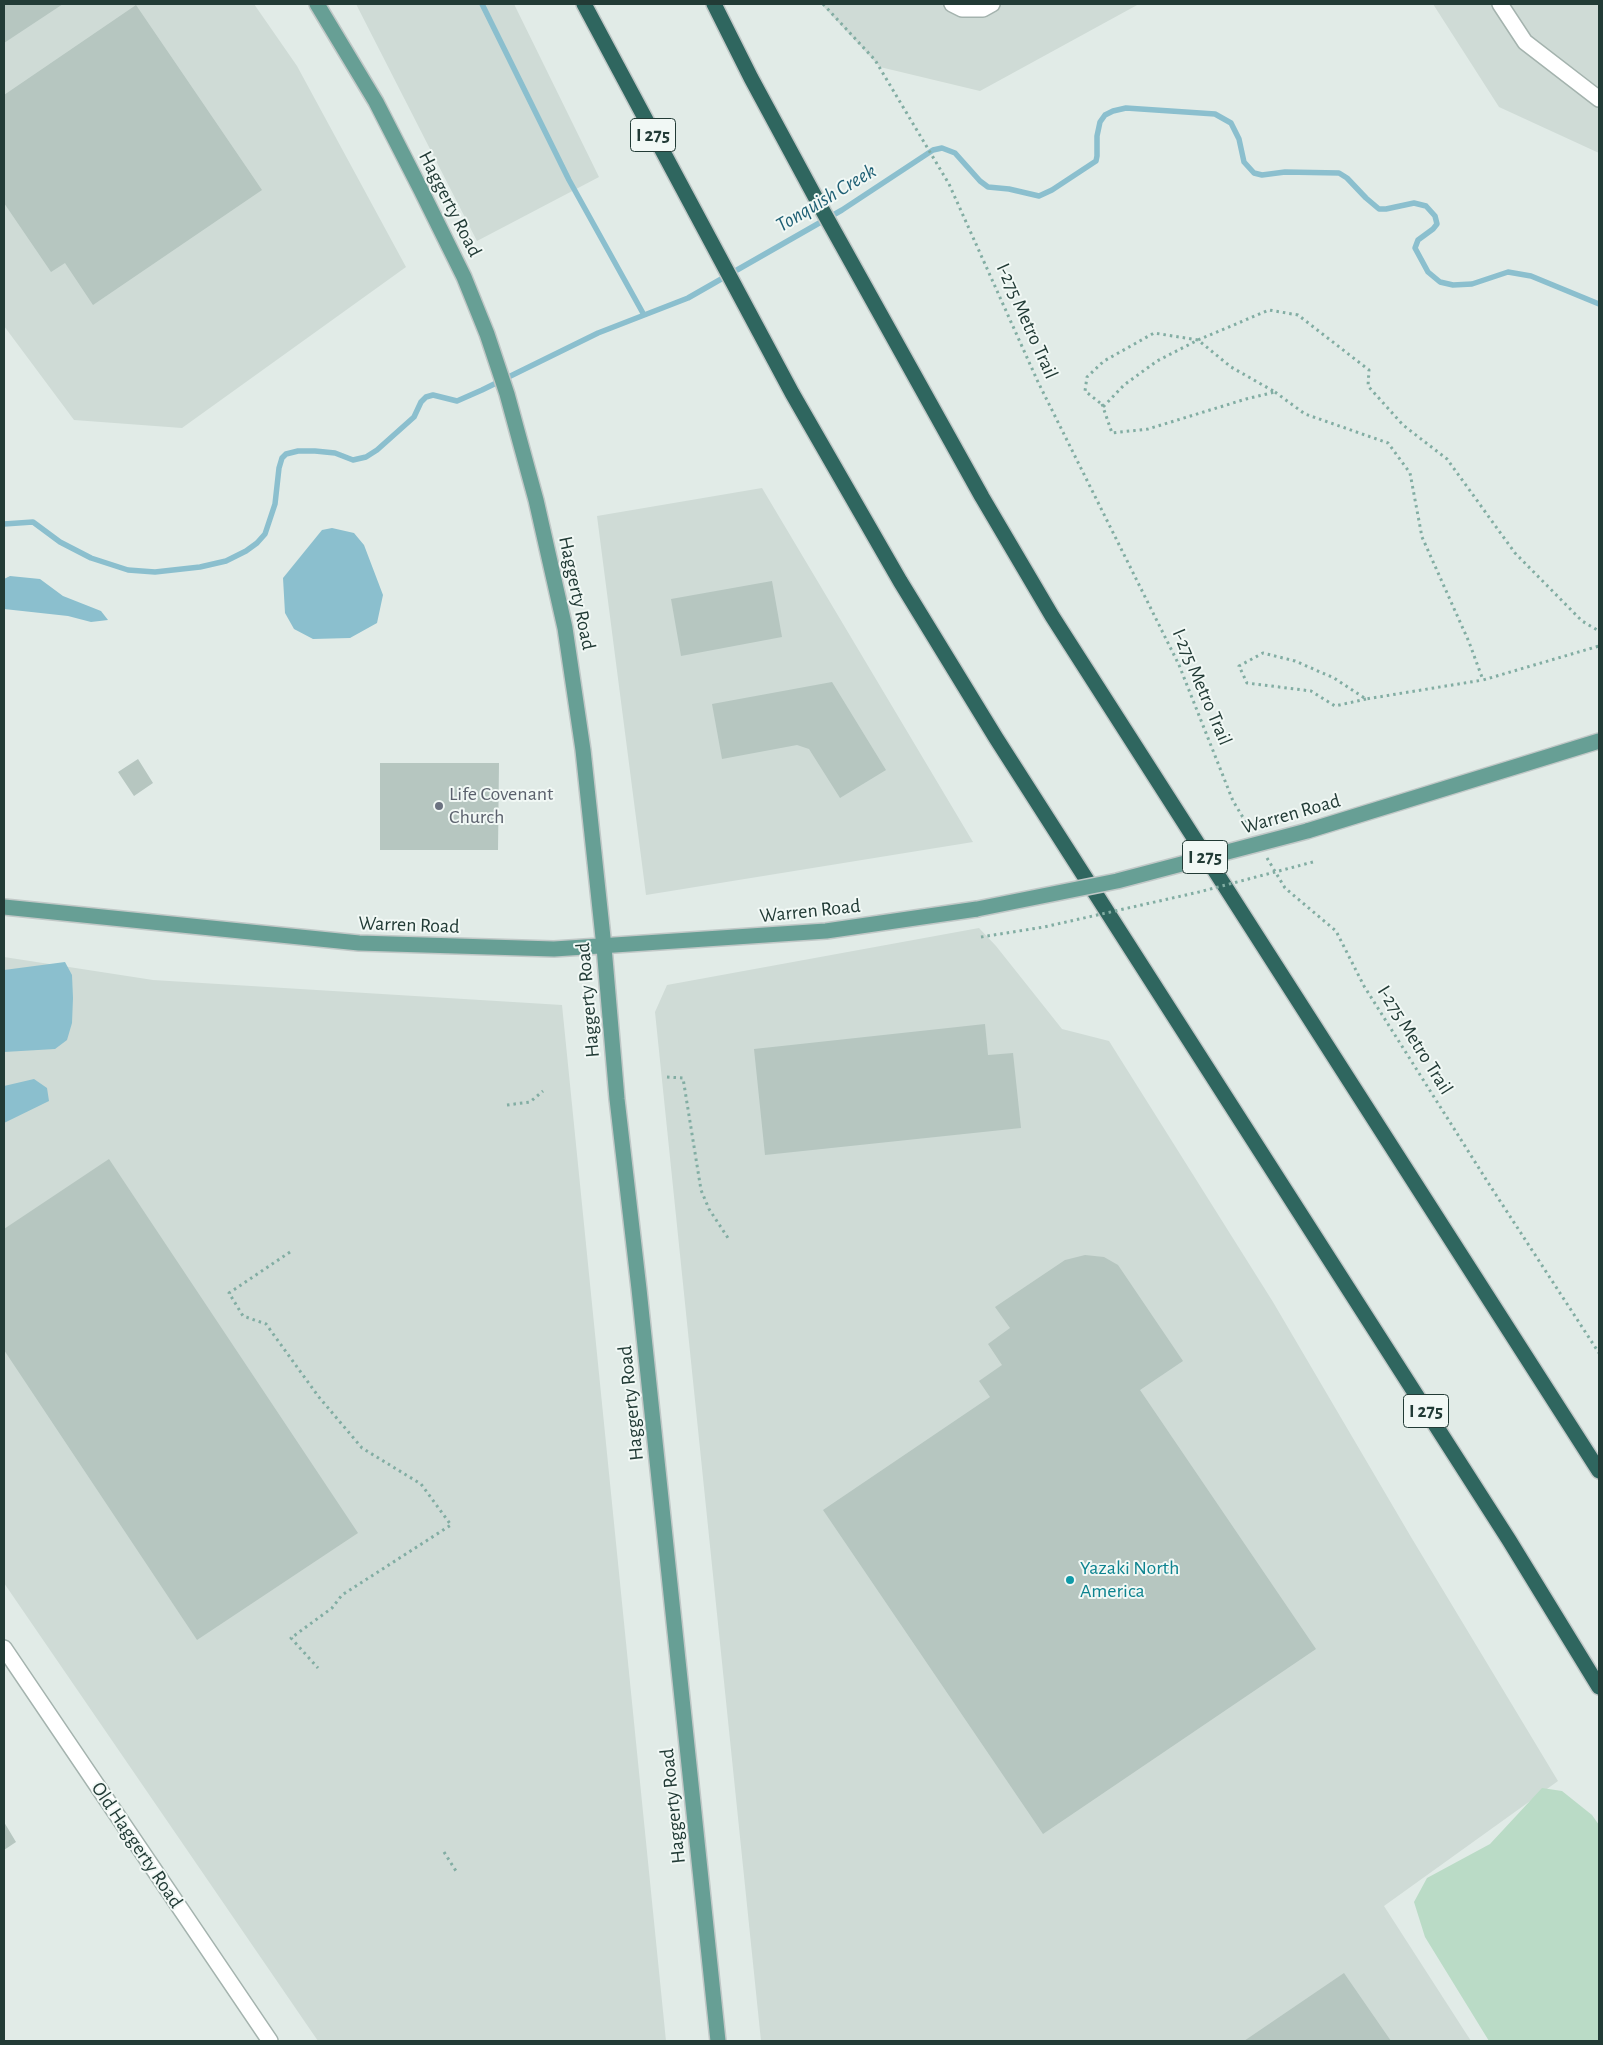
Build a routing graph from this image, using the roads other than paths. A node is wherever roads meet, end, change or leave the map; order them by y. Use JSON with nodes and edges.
{"nodes":[{"id":1,"x":317,"y":4,"type":"edge"},
{"id":2,"x":584,"y":4,"type":"edge"},
{"id":3,"x":714,"y":4,"type":"edge"},
{"id":4,"x":952,"y":4,"type":"edge"},
{"id":5,"x":992,"y":4,"type":"edge"},
{"id":6,"x":1500,"y":4,"type":"edge"},
{"id":7,"x":1599,"y":99,"type":"edge"},
{"id":8,"x":1599,"y":741,"type":"edge"},
{"id":9,"x":4,"y":908,"type":"edge"},
{"id":10,"x":604,"y":947,"type":"junction"},
{"id":11,"x":1599,"y":1472,"type":"edge"},
{"id":12,"x":4,"y":1648,"type":"edge"},
{"id":13,"x":1599,"y":1687,"type":"edge"},
{"id":14,"x":270,"y":2041,"type":"edge"},
{"id":15,"x":718,"y":2041,"type":"edge"}],
"edges":[{"from":1,"to":10,"type":"main road","name":"Haggerty Road"},
{"from":2,"to":13,"type":"highway","number":"I 275"},
{"from":3,"to":11,"type":"highway","number":"I 275"},
{"from":4,"to":5,"type":"street"},
{"from":6,"to":7,"type":"street"},
{"from":8,"to":10,"type":"main road","name":"Warren Road","bridge":true},
{"from":9,"to":10,"type":"main road","name":"Warren Road"},
{"from":10,"to":15,"type":"main road","name":"Haggerty Road"},
{"from":12,"to":14,"type":"street","name":"Old Haggerty Road"}]}
